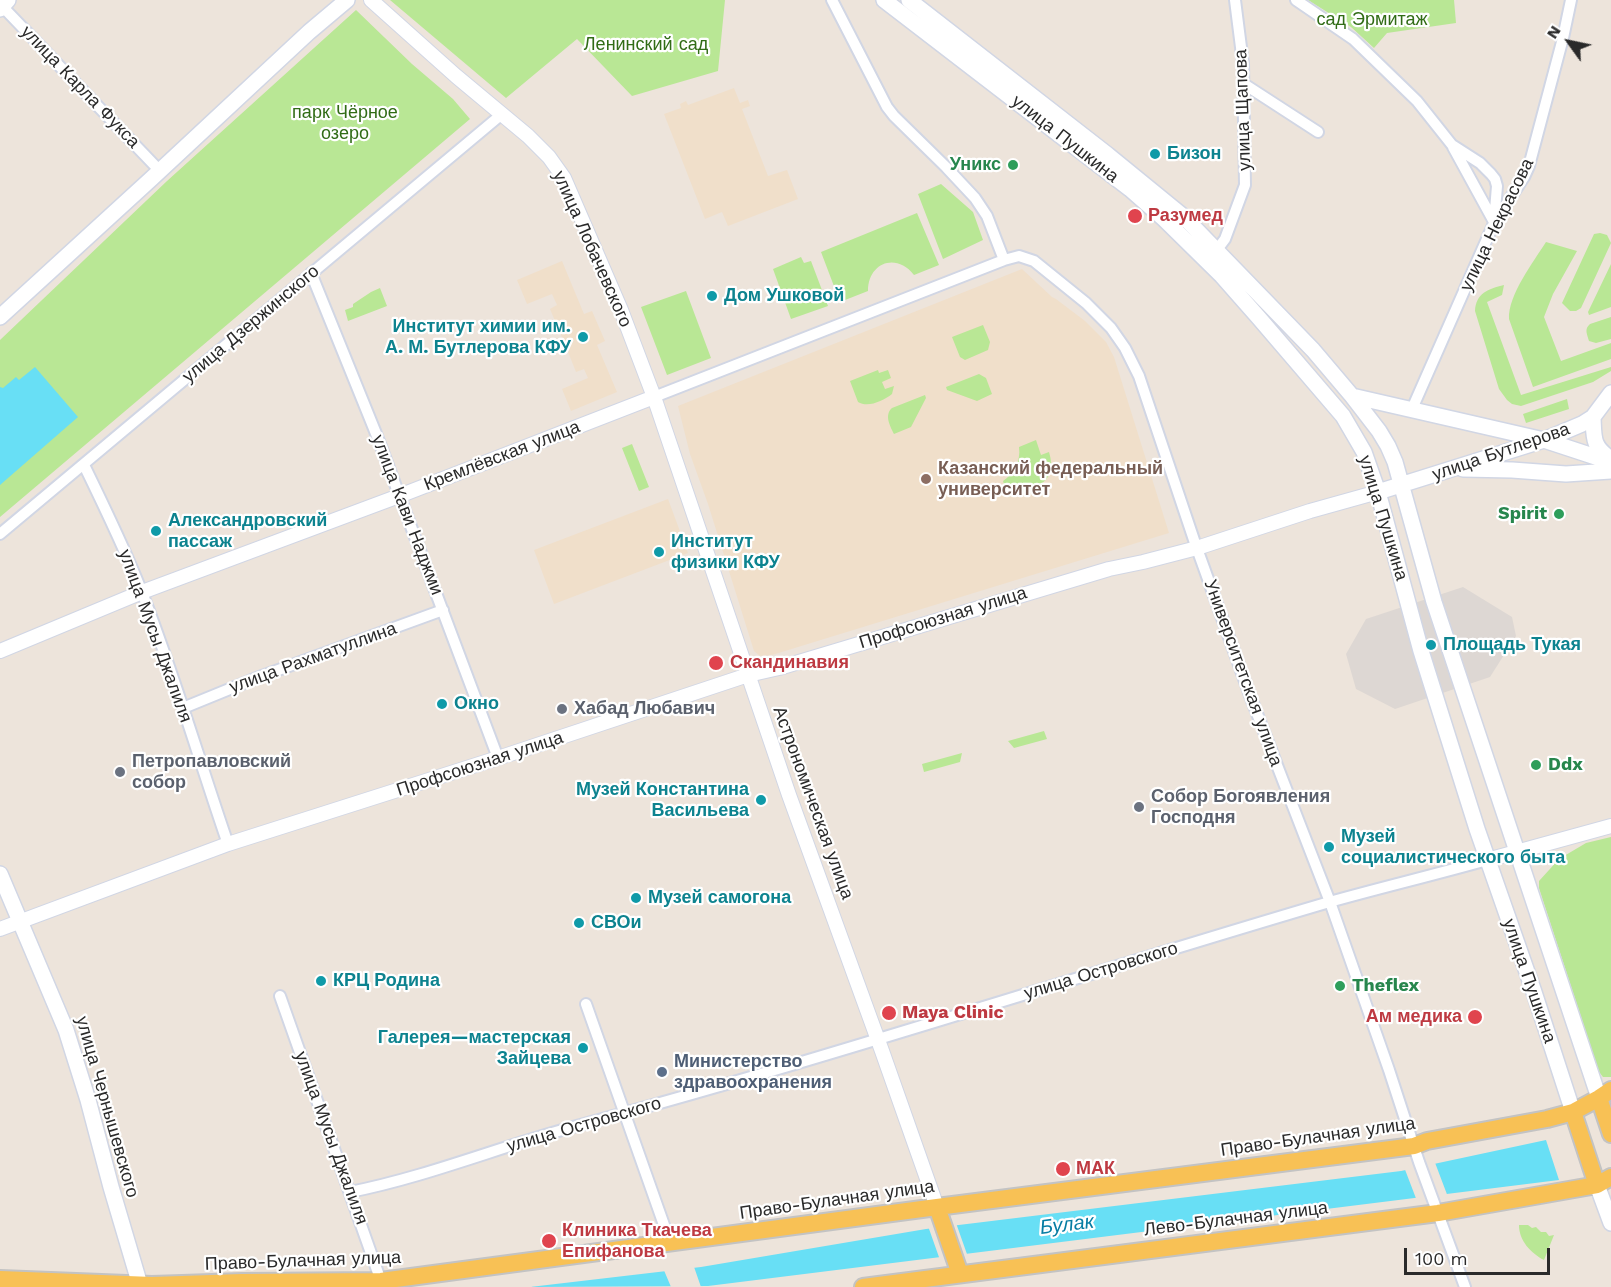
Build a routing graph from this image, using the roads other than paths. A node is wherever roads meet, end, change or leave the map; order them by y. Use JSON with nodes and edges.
{"nodes":[{"id":1,"x":347,"y":0,"type":"edge"},
{"id":2,"x":371,"y":0,"type":"edge"},
{"id":3,"x":832,"y":0,"type":"edge"},
{"id":4,"x":884,"y":0,"type":"edge"},
{"id":5,"x":909,"y":0,"type":"edge"},
{"id":6,"x":1235,"y":0,"type":"edge"},
{"id":7,"x":1296,"y":0,"type":"edge"},
{"id":8,"x":1571,"y":0,"type":"edge"},
{"id":9,"x":3,"y":5,"type":"edge"},
{"id":10,"x":1244,"y":84,"type":"junction"},
{"id":11,"x":502,"y":114,"type":"junction"},
{"id":12,"x":1318,"y":132,"type":"dead end"},
{"id":13,"x":1452,"y":145,"type":"junction"},
{"id":14,"x":160,"y":171,"type":"junction"},
{"id":15,"x":1494,"y":223,"type":"junction"},
{"id":16,"x":1216,"y":251,"type":"junction"},
{"id":17,"x":1004,"y":260,"type":"junction"},
{"id":18,"x":311,"y":273,"type":"junction"},
{"id":19,"x":0,"y":317,"type":"edge"},
{"id":20,"x":1611,"y":393,"type":"edge"},
{"id":21,"x":1352,"y":396,"type":"junction"},
{"id":22,"x":654,"y":397,"type":"junction"},
{"id":23,"x":1412,"y":409,"type":"junction"},
{"id":24,"x":1593,"y":417,"type":"junction"},
{"id":25,"x":1544,"y":440,"type":"junction"},
{"id":26,"x":1611,"y":461,"type":"edge"},
{"id":27,"x":84,"y":465,"type":"junction"},
{"id":28,"x":1448,"y":469,"type":"junction"},
{"id":29,"x":1611,"y":471,"type":"edge"},
{"id":30,"x":1402,"y":485,"type":"junction"},
{"id":31,"x":1378,"y":492,"type":"junction"},
{"id":32,"x":399,"y":496,"type":"junction"},
{"id":33,"x":0,"y":534,"type":"edge"},
{"id":34,"x":1197,"y":548,"type":"junction"},
{"id":35,"x":142,"y":592,"type":"junction"},
{"id":36,"x":443,"y":610,"type":"junction"},
{"id":37,"x":0,"y":651,"type":"edge"},
{"id":38,"x":748,"y":675,"type":"junction"},
{"id":39,"x":183,"y":708,"type":"junction"},
{"id":40,"x":498,"y":758,"type":"junction"},
{"id":41,"x":1611,"y":826,"type":"edge"},
{"id":42,"x":228,"y":844,"type":"junction"},
{"id":43,"x":1516,"y":851,"type":"junction"},
{"id":44,"x":1487,"y":860,"type":"junction"},
{"id":45,"x":0,"y":874,"type":"edge"},
{"id":46,"x":1330,"y":902,"type":"junction"},
{"id":47,"x":21,"y":921,"type":"junction"},
{"id":48,"x":0,"y":929,"type":"edge"},
{"id":49,"x":280,"y":996,"type":"dead end"},
{"id":50,"x":586,"y":1004,"type":"dead end"},
{"id":51,"x":877,"y":1038,"type":"junction"},
{"id":52,"x":1607,"y":1094,"type":"edge"},
{"id":53,"x":1573,"y":1112,"type":"junction"},
{"id":54,"x":625,"y":1114,"type":"junction"},
{"id":55,"x":1611,"y":1134,"type":"edge"},
{"id":56,"x":1417,"y":1154,"type":"junction"},
{"id":57,"x":1604,"y":1181,"type":"edge"},
{"id":58,"x":351,"y":1192,"type":"junction"},
{"id":59,"x":1436,"y":1208,"type":"junction"},
{"id":60,"x":939,"y":1214,"type":"junction"},
{"id":61,"x":1611,"y":1223,"type":"edge"},
{"id":62,"x":670,"y":1242,"type":"junction"},
{"id":63,"x":960,"y":1276,"type":"edge"},
{"id":64,"x":0,"y":1279,"type":"edge"},
{"id":65,"x":382,"y":1284,"type":"edge"},
{"id":66,"x":140,"y":1286,"type":"edge"},
{"id":67,"x":862,"y":1287,"type":"edge"},
{"id":68,"x":1466,"y":1287,"type":"edge"}],
"edges":[{"from":1,"to":14,"type":"main road"},
{"from":2,"to":11,"type":"street","name":"улица Лобачевского"},
{"from":3,"to":17,"type":"street"},
{"from":4,"to":31,"type":"main road","name":"улица Пушкина"},
{"from":5,"to":16,"type":"main road","name":"улица Пушкина"},
{"from":6,"to":10,"type":"street","name":"улица Щапова"},
{"from":7,"to":13,"type":"street"},
{"from":8,"to":15,"type":"street","name":"улица Некрасова"},
{"from":9,"to":14,"type":"street","name":"улица Карла Фукса"},
{"from":10,"to":12,"type":"street"},
{"from":10,"to":16,"type":"street","name":"улица Щапова"},
{"from":11,"to":18,"type":"street","name":"улица Дзержинского"},
{"from":11,"to":22,"type":"street","name":"улица Лобачевского"},
{"from":13,"to":15,"type":"street"},
{"from":13,"to":15,"type":"street"},
{"from":14,"to":19,"type":"main road"},
{"from":15,"to":23,"type":"street","name":"улица Некрасова"},
{"from":16,"to":21,"type":"main road","name":"улица Пушкина"},
{"from":17,"to":22,"type":"street","name":"Кремлёвская улица"},
{"from":17,"to":34,"type":"street","name":"Университетская улица"},
{"from":18,"to":27,"type":"street","name":"улица Дзержинского"},
{"from":18,"to":32,"type":"street","name":"улица Кави Наджми"},
{"from":20,"to":24,"type":"main road","name":"улица Бутлерова"},
{"from":21,"to":23,"type":"main road"},
{"from":21,"to":30,"type":"main road","name":"улица Пушкина"},
{"from":22,"to":32,"type":"street","name":"Кремлёвская улица"},
{"from":22,"to":38,"type":"street","name":"Астрономическая улица"},
{"from":23,"to":25,"type":"main road"},
{"from":24,"to":25,"type":"main road","name":"улица Бутлерова"},
{"from":24,"to":26,"type":"main road"},
{"from":25,"to":26,"type":"main road"},
{"from":25,"to":28,"type":"main road","name":"улица Бутлерова"},
{"from":27,"to":33,"type":"street","name":"улица Дзержинского"},
{"from":27,"to":35,"type":"street","name":"улица Мусы Джалиля"},
{"from":28,"to":29,"type":"main road"},
{"from":28,"to":30,"type":"main road","name":"улица Бутлерова"},
{"from":30,"to":31,"type":"main road","name":"улица Бутлерова"},
{"from":30,"to":43,"type":"main road","name":"улица Пушкина"},
{"from":31,"to":34,"type":"street","name":"Профсоюзная улица"},
{"from":31,"to":44,"type":"main road","name":"улица Пушкина"},
{"from":32,"to":35,"type":"street","name":"Кремлёвская улица"},
{"from":32,"to":36,"type":"street","name":"улица Кави Наджми"},
{"from":34,"to":38,"type":"street","name":"Профсоюзная улица"},
{"from":34,"to":46,"type":"street","name":"Университетская улица"},
{"from":35,"to":37,"type":"street","name":"Кремлёвская улица"},
{"from":35,"to":39,"type":"street","name":"улица Мусы Джалиля"},
{"from":36,"to":39,"type":"street","name":"улица Рахматуллина"},
{"from":36,"to":40,"type":"street","name":"улица Кави Наджми"},
{"from":38,"to":40,"type":"street","name":"Профсоюзная улица"},
{"from":38,"to":51,"type":"street","name":"Астрономическая улица"},
{"from":39,"to":42,"type":"street","name":"улица Мусы Джалиля"},
{"from":40,"to":42,"type":"street","name":"Профсоюзная улица"},
{"from":41,"to":43,"type":"street","name":"улица Островского"},
{"from":42,"to":47,"type":"street","name":"Профсоюзная улица"},
{"from":43,"to":44,"type":"street","name":"улица Островского"},
{"from":43,"to":52,"type":"main road","name":"улица Пушкина"},
{"from":44,"to":46,"type":"street","name":"улица Островского"},
{"from":44,"to":53,"type":"main road","name":"улица Пушкина"},
{"from":45,"to":47,"type":"main road","name":"улица Чернышевского"},
{"from":46,"to":51,"type":"street","name":"улица Островского"},
{"from":46,"to":56,"type":"street","name":"Университетская улица"},
{"from":47,"to":48,"type":"street","name":"Профсоюзная улица"},
{"from":47,"to":66,"type":"main road","name":"улица Чернышевского"},
{"from":49,"to":58,"type":"street","name":"улица Мусы Джалиля"},
{"from":50,"to":54,"type":"street"},
{"from":51,"to":54,"type":"street","name":"улица Островского"},
{"from":51,"to":60,"type":"street","name":"Астрономическая улица"},
{"from":52,"to":53,"type":"main road","name":"Право-Булачная улица"},
{"from":52,"to":55,"type":"main road"},
{"from":53,"to":56,"type":"main road","name":"Право-Булачная улица"},
{"from":53,"to":57,"type":"main road"},
{"from":54,"to":58,"type":"street","name":"улица Островского"},
{"from":54,"to":62,"type":"street"},
{"from":56,"to":59,"type":"street","name":"Университетская улица"},
{"from":56,"to":60,"type":"main road","name":"Право-Булачная улица"},
{"from":57,"to":59,"type":"main road","name":"Лево-Булачная улица"},
{"from":57,"to":61,"type":"main road"},
{"from":58,"to":65,"type":"street","name":"улица Мусы Джалиля"},
{"from":59,"to":63,"type":"main road","name":"Лево-Булачная улица"},
{"from":59,"to":68,"type":"street","name":"Университетская улица"},
{"from":60,"to":62,"type":"main road","name":"Право-Булачная улица"},
{"from":60,"to":63,"type":"main road"},
{"from":62,"to":65,"type":"main road","name":"Право-Булачная улица"},
{"from":63,"to":67,"type":"main road","name":"Лево-Булачная улица"},
{"from":64,"to":66,"type":"main road","name":"Право-Булачная улица"},
{"from":65,"to":66,"type":"main road","name":"Право-Булачная улица"}]}
